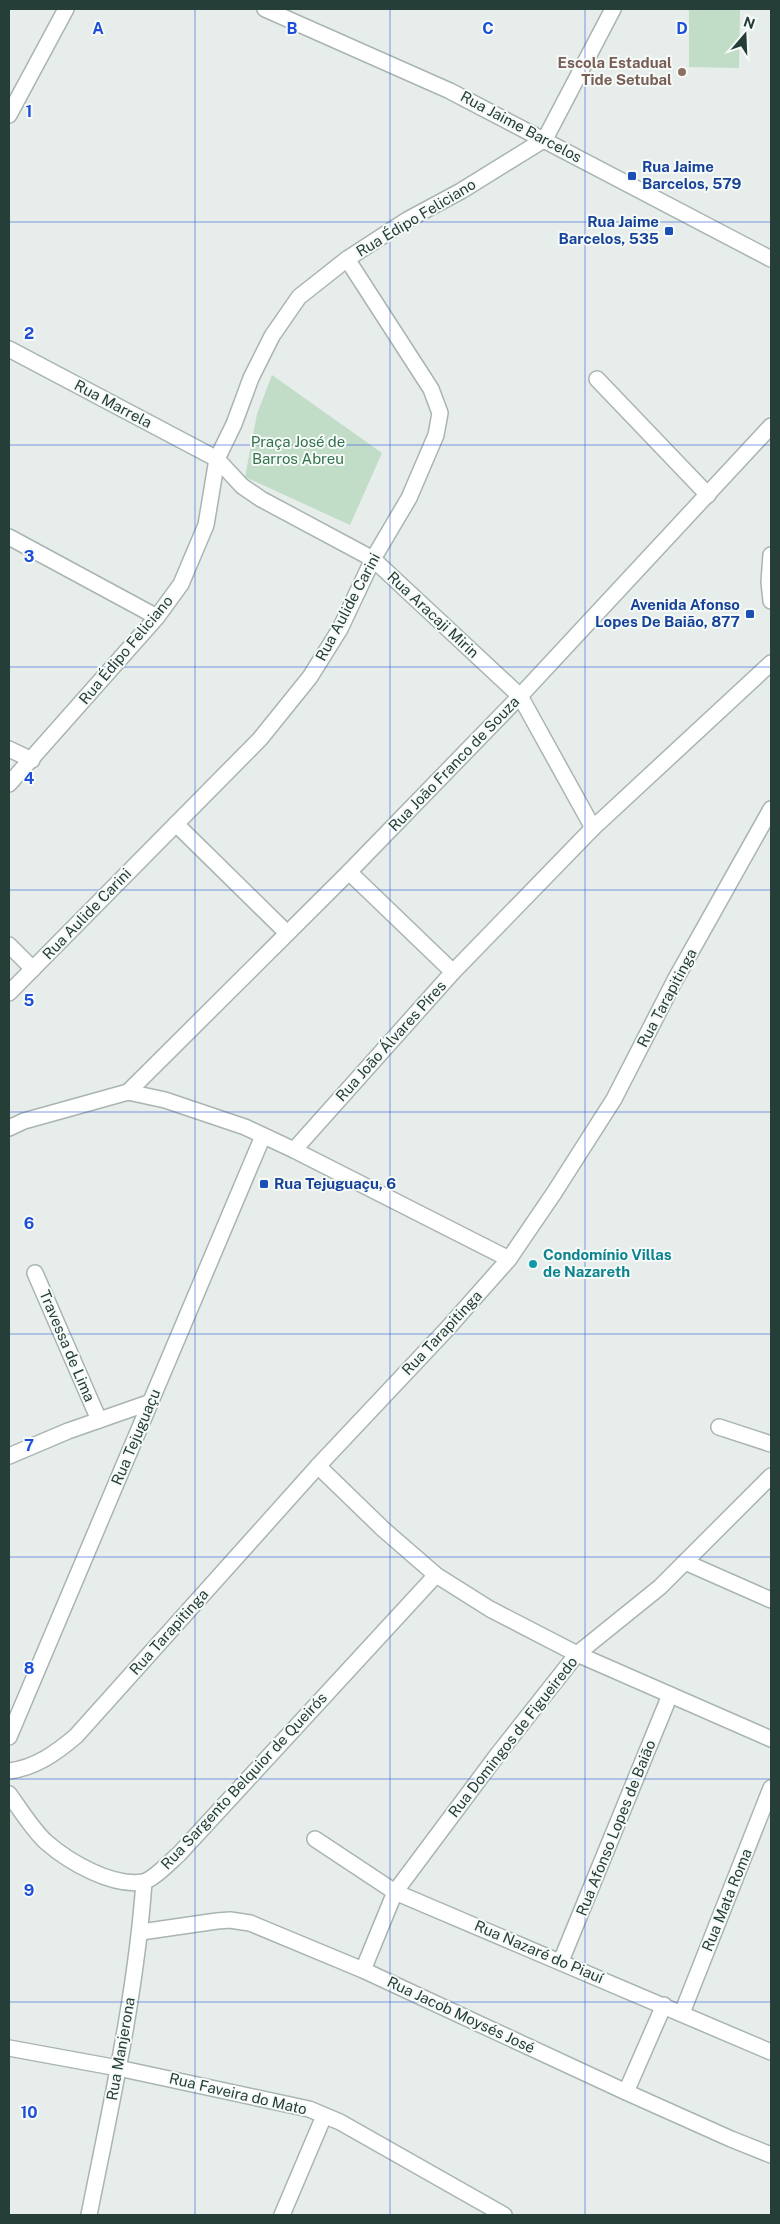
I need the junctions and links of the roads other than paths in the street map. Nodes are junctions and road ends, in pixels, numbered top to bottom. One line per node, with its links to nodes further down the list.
1 (66, 9): 4 (street)
2 (265, 9): 5 (street, Rua Jaime Barcelos)
3 (613, 9): 5 (street)
4 (9, 116)
5 (545, 139): 6 (street, Rua Jaime Barcelos); 7 (street, Rua Édipo Feliciano)
6 (771, 258)
7 (347, 259): 11 (street, Rua Édipo Feliciano); 15 (street, Rua Aulide Carini)
8 (9, 349): 11 (street, Rua Marrela)
9 (597, 379): 12 (street)
10 (770, 429): 12 (street, Rua João Franco de Souza)
11 (217, 459): 15 (street, Rua Aracaji Mirin); 17 (street, Rua Édipo Feliciano)
12 (708, 495): 19 (street, Rua João Franco de Souza)
13 (9, 537): 17 (street)
14 (771, 555): 16 (street)
15 (373, 559): 19 (street, Rua Aracaji Mirin); 24 (street, Rua Aulide Carini)
16 (771, 601)
17 (157, 616): 21 (street, Rua Édipo Feliciano)
18 (771, 663): 25 (street)
19 (520, 696): 25 (street, Rua Aracaji Mirin); 26 (street, Rua João Franco de Souza)
20 (9, 748): 21 (street)
21 (32, 760): 22 (street, Rua Édipo Feliciano)
22 (9, 784)
23 (771, 809): 36 (street, Rua Tarapitinga)
24 (176, 824): 27 (street); 29 (street, Rua Aulide Carini)
25 (593, 828): 30 (street)
26 (349, 872): 27 (street, Rua João Franco de Souza); 30 (street, Rua João Álvares Píres)
27 (287, 933): 32 (street, Rua João Franco de Souza)
28 (9, 945): 29 (street)
29 (34, 969): 31 (street, Rua Aulide Carini)
30 (453, 972): 35 (street, Rua João Álvares Píres)
31 (9, 993)
32 (128, 1092): 33 (street); 34 (street)
33 (9, 1128)
34 (263, 1136): 35 (street); 38 (street, Rua Tejuguaçu)
35 (294, 1150): 36 (street)
36 (509, 1259): 43 (street, Rua Tarapitinga)
37 (35, 1273): 39 (street, Travessa de Lima)
38 (151, 1402): 39 (street); 50 (street, Rua Tejuguaçu)
39 (99, 1420): 42 (street)
40 (719, 1427): 41 (street)
41 (771, 1444)
42 (9, 1456)
43 (318, 1466): 46 (street); 52 (street, Rua Tarapitinga)
44 (771, 1476): 45 (street, Rua Domingos de Figueiredo)
45 (685, 1562): 47 (street); 48 (street, Rua Domingos de Figueiredo)
46 (436, 1575): 48 (street); 56 (street, Rua Sargento Belquior de Queirós)
47 (771, 1600)
48 (577, 1654): 49 (street); 57 (street, Rua Domingos de Figueiredo)
49 (670, 1696): 51 (street); 59 (street, Rua Afonso Lopes de Baião)
50 (9, 1737)
51 (771, 1740)
52 (9, 1771)
53 (771, 1788): 62 (street, Rua Mata Roma)
54 (9, 1794): 56 (street)
55 (315, 1839): 57 (street, Rua Nazaré do Piauí)
56 (144, 1882): 58 (street, Rua Manjerona)
57 (395, 1892): 59 (street, Rua Nazaré do Piauí); 60 (street, Rua Domingos de Figueiredo)
58 (140, 1932): 60 (street, Rua Jacob Moysés José); 65 (street, Rua Manjerona)
59 (561, 1961): 61 (street, Rua Nazaré do Piauí)
60 (363, 1970): 66 (street, Rua Jacob Moysés José)
61 (664, 2005): 62 (street, Rua Nazaré do Piauí); 66 (street)
62 (682, 2013): 64 (street, Rua Nazaré do Piauí)
63 (9, 2048): 65 (street, Rua Faveira do Mato)
64 (771, 2052)
65 (118, 2068): 67 (street, Rua Faveira do Mato); 69 (street, Rua Manjerona)
66 (626, 2092): 68 (street, Rua Jacob Moysés José)
67 (324, 2116): 70 (street); 71 (street, Rua Faveira do Mato)
68 (771, 2155)
69 (89, 2215)
70 (282, 2215)
71 (504, 2215)

